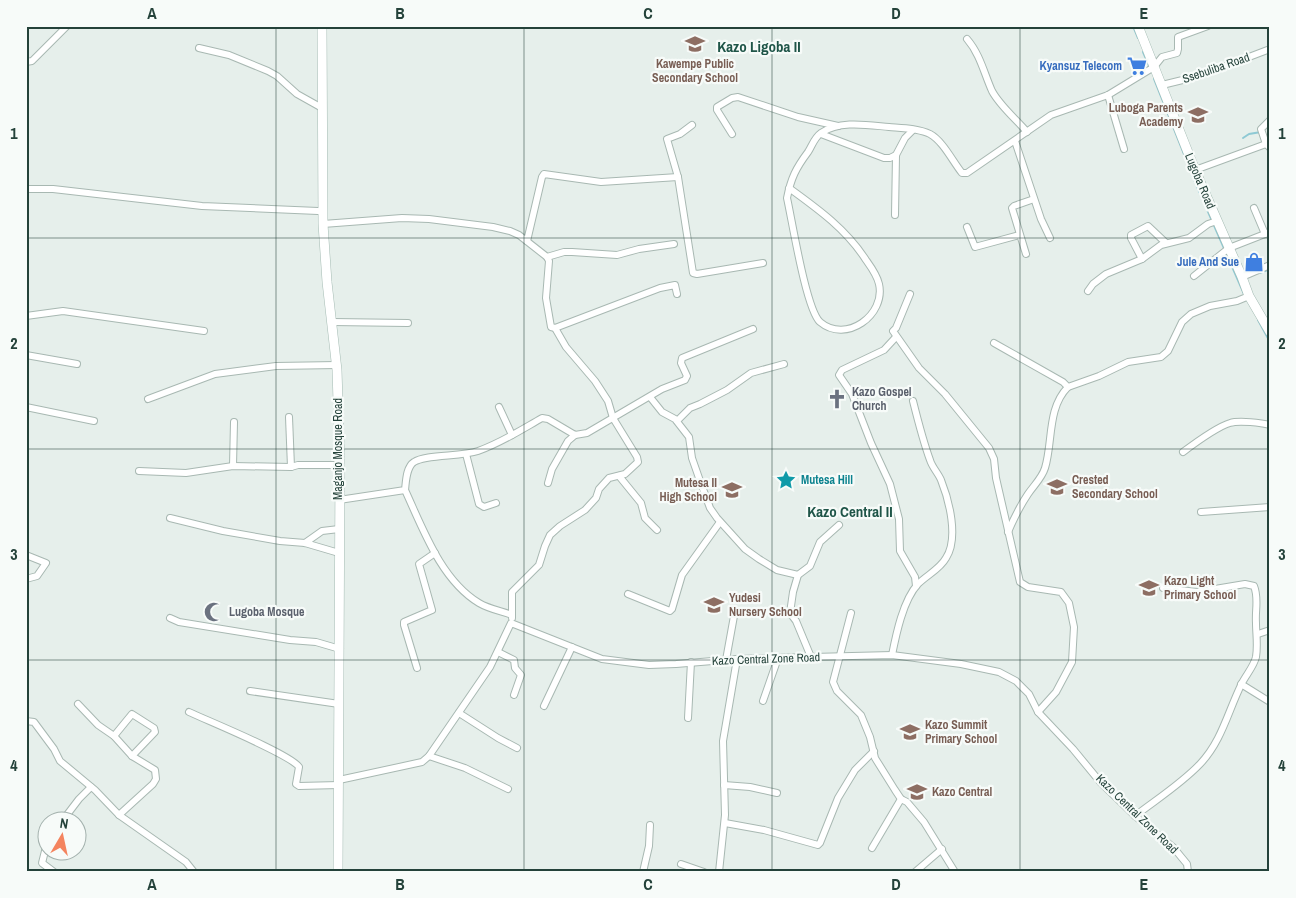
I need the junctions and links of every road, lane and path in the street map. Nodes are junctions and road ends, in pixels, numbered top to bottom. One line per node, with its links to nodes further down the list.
1 (68, 26): 8 (street)
2 (322, 26): 12 (street, Maganjo Mosque Road)
3 (1138, 26): 9 (street, Lugoba Road)
4 (1208, 26): 9 (street)
5 (966, 39): 17 (street)
6 (199, 48): 12 (street)
7 (1270, 49): 10 (street, Ssebuliba Road)
8 (26, 62)
9 (1154, 67): 10 (street, Lugoba Road); 11 (street)
10 (1162, 85): 24 (street, Lugoba Road)
11 (1108, 95): 17 (street); 22 (street)
12 (322, 108): 33 (street, Maganjo Mosque Road)
13 (1270, 120): 21 (street)
14 (692, 125): 25 (street)
15 (838, 126): 16 (street); 18 (street); 19 (street)
16 (913, 130): 20 (street); 23 (street)
17 (1027, 132): 20 (street)
18 (732, 134)
19 (821, 134): 23 (street); 26 (street)
20 (1015, 141): 28 (street)
21 (1268, 146): 24 (street)
22 (1124, 150)
23 (896, 155): 31 (street)
24 (1195, 170): 32 (street, Lugoba Road)
25 (678, 177): 38 (street); 45 (street)
26 (789, 188): 26 (street)
27 (26, 189): 30 (street)
28 (1034, 199): 36 (street); 37 (street)
29 (1254, 208): 35 (street)
30 (318, 211)
31 (895, 215)
32 (1217, 221): 39 (street); 41 (street, Lugoba Road)
33 (323, 224): 38 (street); 54 (street, Maganjo Mosque Road)
34 (967, 226): 36 (street)
35 (1268, 233): 41 (street)
36 (1019, 235): 42 (street)
37 (1050, 238)
38 (527, 241): 43 (street)
39 (1166, 243): 44 (street); 44 (street)
40 (674, 244): 43 (street)
41 (1229, 248): 47 (street); 48 (street, Lugoba Road)
42 (1026, 254)
43 (547, 257): 56 (street)
44 (1142, 259): 49 (street)
45 (762, 264)
46 (1270, 265): 48 (street)
47 (1194, 276)
48 (1242, 277): 52 (street, Lugoba Road)
49 (1088, 291)
50 (678, 294): 56 (street)
51 (910, 294): 60 (street)
52 (1249, 296): 59 (street, Lugoba Road); 66 (street)
53 (26, 316): 58 (street)
54 (332, 322): 55 (street); 65 (street, Maganjo Mosque Road)
55 (408, 324)
56 (555, 328): 73 (street)
57 (754, 329): 67 (street)
58 (204, 331)
59 (1270, 332)
60 (896, 337): 98 (street); 105 (street)
61 (994, 343): 66 (street)
62 (26, 355): 63 (street)
63 (77, 364)
64 (784, 364): 75 (street)
65 (337, 365): 68 (street); 83 (street, Maganjo Mosque Road)
66 (1068, 387): 98 (street)
67 (650, 397): 73 (street); 75 (street)
68 (148, 399)
69 (913, 401): 105 (street)
70 (499, 407): 78 (street)
71 (26, 408): 74 (street)
72 (289, 417): 84 (street)
73 (613, 418): 79 (street); 86 (street)
74 (94, 421)
75 (677, 421): 94 (street)
76 (234, 422): 82 (street)
77 (1270, 426): 80 (street)
78 (512, 435): 79 (street); 81 (street)
79 (575, 435): 87 (street)
80 (1183, 452)
81 (466, 454): 88 (street); 90 (street)
82 (234, 466): 84 (street); 85 (street)
83 (340, 466): 84 (street); 89 (street, Maganjo Mosque Road)
84 (291, 467)
85 (140, 471)
86 (619, 476): 97 (street); 109 (street)
87 (548, 483)
88 (404, 490): 89 (street); 101 (street)
89 (339, 500): 96 (street, Maganjo Mosque Road)
90 (496, 503)
91 (1270, 507): 92 (street)
92 (1201, 512)
93 (170, 518): 99 (street)
94 (720, 522): 103 (street); 107 (street)
95 (839, 525): 103 (street)
96 (339, 529): 99 (street); 100 (street, Maganjo Mosque Road)
97 (657, 530)
98 (1008, 532): 135 (street)
99 (305, 543): 100 (street)
100 (339, 553): 116 (street, Maganjo Mosque Road)
101 (434, 553): 109 (street); 125 (street)
102 (26, 555): 104 (street)
103 (798, 575): 119 (street)
104 (26, 579)
105 (916, 586): 118 (street)
106 (1163, 588): 114 (street)
107 (628, 594)
108 (851, 613): 121 (street)
109 (512, 615): 112 (street)
110 (734, 616): 123 (street)
111 (170, 618): 116 (street)
112 (512, 622): 115 (street, Kazo Central Zone Road); 117 (street)
113 (1270, 630): 114 (street)
114 (1258, 634): 126 (street)
115 (572, 647): 124 (street, Kazo Central Zone Road); 133 (street)
116 (340, 649): 132 (street, Maganjo Mosque Road)
117 (498, 652): 128 (street); 136 (street)
118 (892, 655): 121 (street, Kazo Central Zone Road); 135 (street, Kazo Central Zone Road)
119 (811, 657): 120 (street, Kazo Central Zone Road); 121 (street, Kazo Central Zone Road)
120 (778, 658): 122 (street, Kazo Central Zone Road); 129 (street)
121 (840, 658): 141 (street)
122 (737, 659): 123 (street, Kazo Central Zone Road); 145 (street)
123 (726, 660): 124 (street, Kazo Central Zone Road)
124 (691, 662): 137 (street)
125 (417, 668)
126 (1241, 684): 130 (street); 152 (street)
127 (250, 692): 132 (street)
128 (514, 695)
129 (763, 701)
130 (1270, 702)
131 (78, 704): 139 (street)
132 (339, 704): 144 (street, Maganjo Mosque Road)
133 (544, 706)
134 (189, 712): 144 (street)
135 (1038, 712): 152 (street, Kazo Central Zone Road)
136 (459, 713): 140 (street); 143 (street)
137 (688, 718)
138 (26, 720): 146 (street)
139 (114, 736): 142 (street); 142 (street)
140 (517, 748)
141 (874, 751): 149 (street); 153 (street)
142 (132, 756): 151 (street)
143 (430, 756): 144 (street); 147 (street)
144 (339, 782): 161 (street, Maganjo Mosque Road)
145 (724, 785): 148 (street); 153 (street)
146 (91, 787): 150 (street); 151 (street)
147 (508, 789)
148 (777, 793)
149 (901, 799): 155 (street); 156 (street)
150 (71, 810)
151 (119, 815): 160 (street)
152 (1135, 816): 167 (street, Kazo Central Zone Road)
153 (725, 823): 164 (street)
154 (650, 824): 162 (street)
155 (872, 848)
156 (942, 849): 165 (street); 166 (street)
157 (43, 860): 159 (street)
158 (680, 864): 163 (street)
159 (54, 872)
160 (194, 872)
161 (338, 872)
162 (643, 872)
163 (704, 872)
164 (720, 872)
165 (915, 872)
166 (956, 872)
167 (1188, 872)

